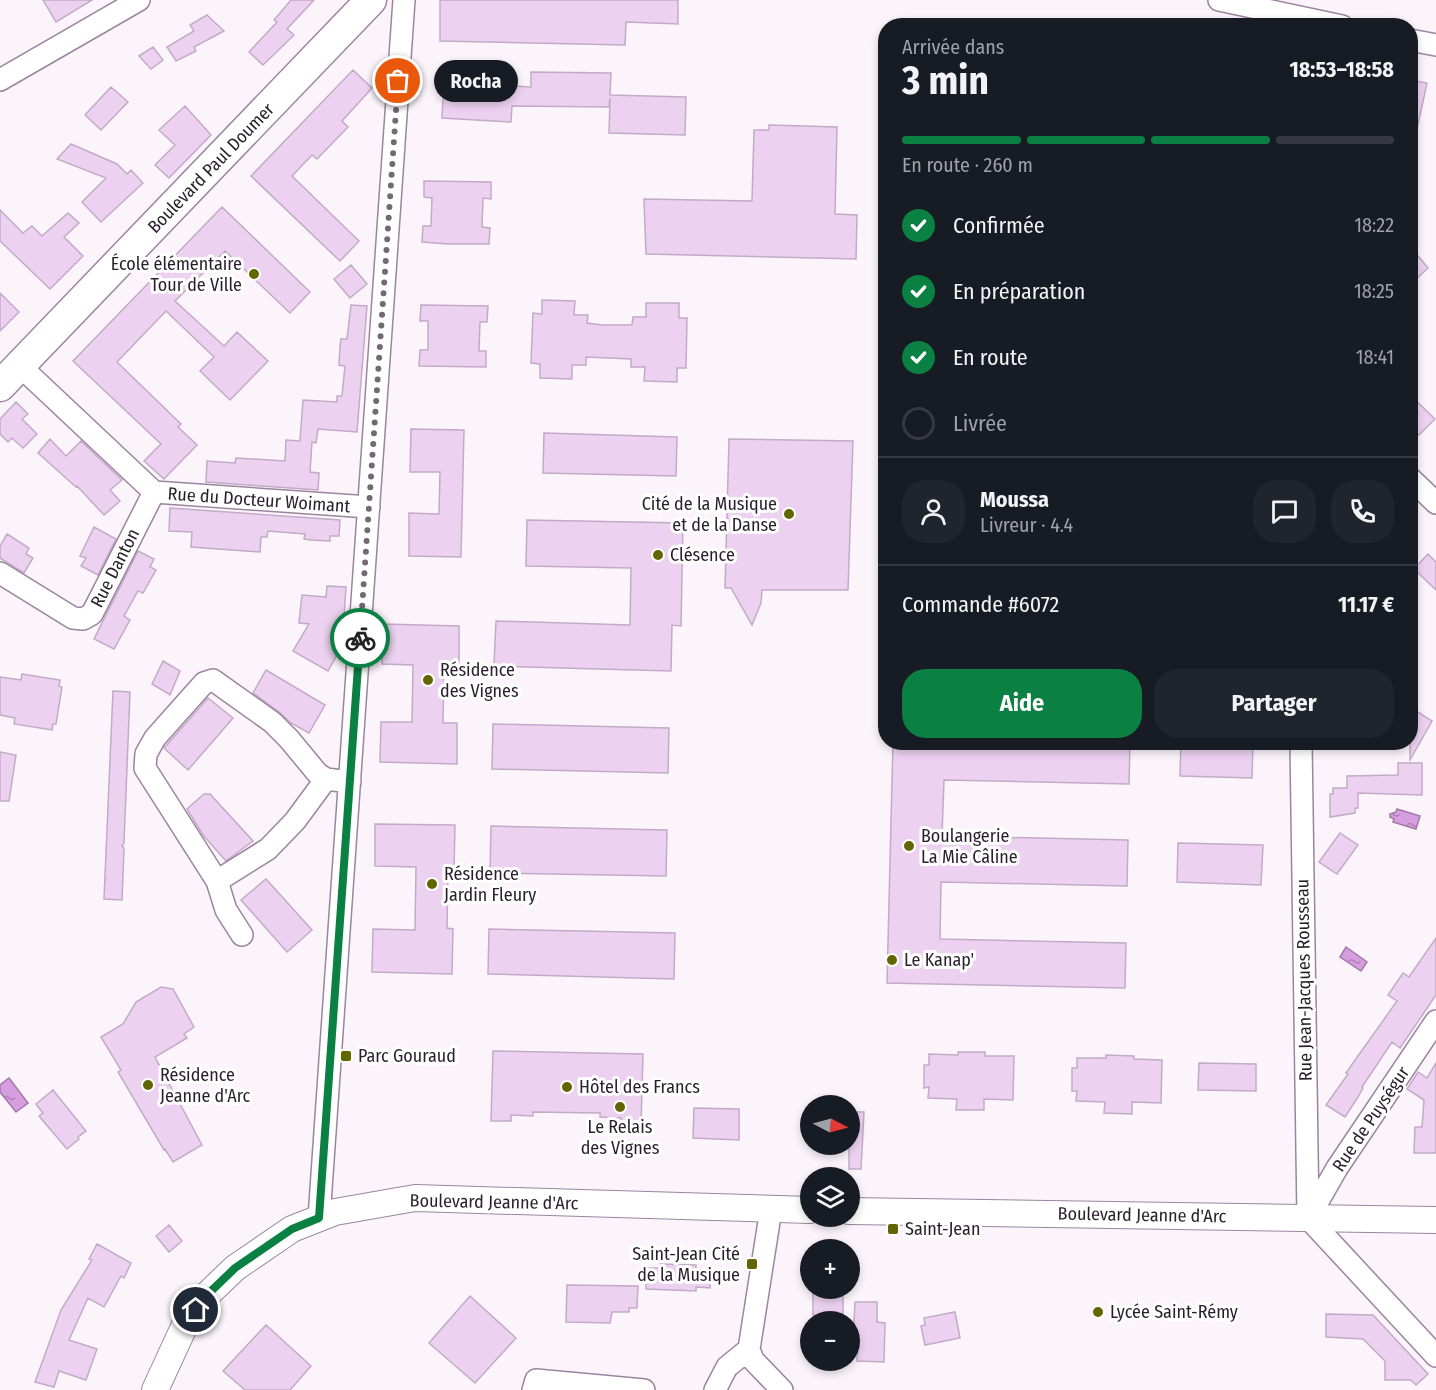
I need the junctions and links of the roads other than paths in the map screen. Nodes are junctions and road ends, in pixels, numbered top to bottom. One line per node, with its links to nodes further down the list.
1 (139, 0): 9 (street)
2 (371, 0): 10 (main road, Boulevard Paul Doumer)
3 (404, 0): 14 (street)
4 (1219, 0): 5 (street)
5 (1293, 14): 6 (street)
6 (1309, 18)
7 (1418, 42): 8 (street)
8 (1436, 45)
9 (0, 80)
10 (10, 376): 12 (street, Rue du Docteur Woimant)
11 (1418, 486): 13 (street)
12 (154, 492): 14 (street, Rue du Docteur Woimant); 15 (street, Rue Danton)
13 (1436, 503)
14 (369, 507): 18 (street)
15 (0, 573)
16 (1301, 750): 22 (street, Rue Jean-Jacques Rousseau)
17 (326, 779): 18 (street); 19 (street); 19 (street)
18 (350, 782): 27 (street)
19 (217, 881): 20 (street)
20 (242, 935)
21 (1436, 1021): 23 (street, Rue de Puységur)
22 (1307, 1162): 23 (street); 28 (street, Rue Jean-Jacques Rousseau)
23 (1337, 1168): 28 (street, Rue de Puységur)
24 (771, 1209): 25 (street, Boulevard Jeanne d'Arc); 27 (street, Boulevard Jeanne d'Arc); 30 (street)
25 (800, 1210)
26 (860, 1210): 28 (street, Boulevard Jeanne d'Arc)
27 (319, 1218): 32 (street, Boulevard Jeanne d'Arc)
28 (1308, 1218): 29 (street, Boulevard Jeanne d'Arc); 31 (street)
29 (1436, 1220)
30 (749, 1349): 35 (street); 36 (street)
31 (1436, 1356)
32 (155, 1390)
33 (533, 1390): 34 (street)
34 (644, 1390)
35 (715, 1390)
36 (782, 1390)

